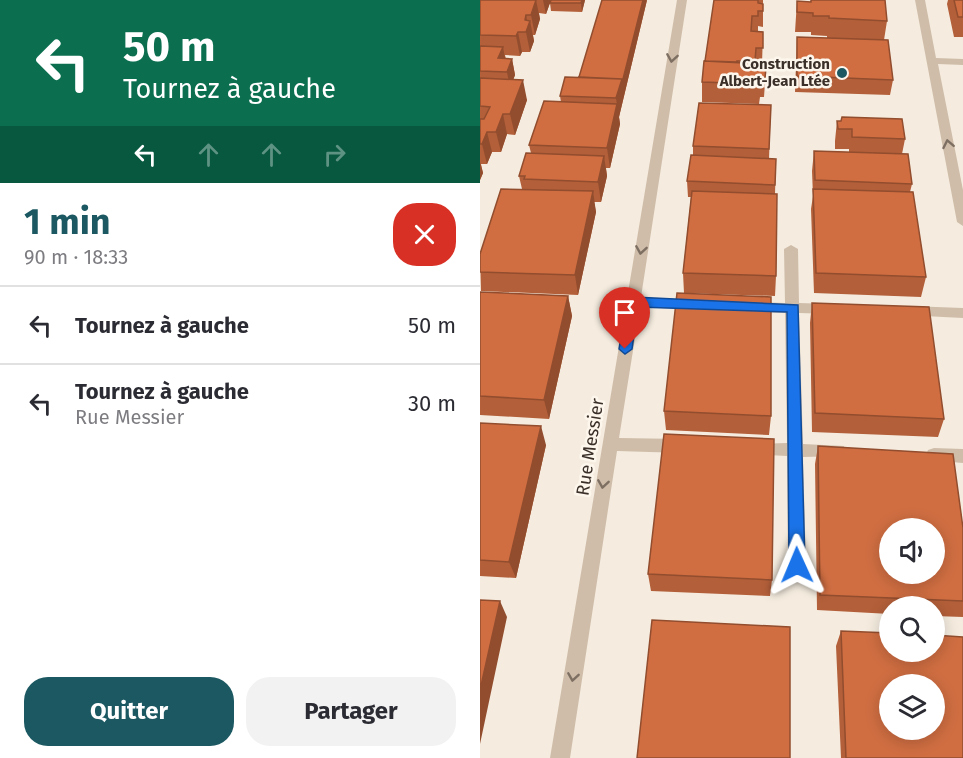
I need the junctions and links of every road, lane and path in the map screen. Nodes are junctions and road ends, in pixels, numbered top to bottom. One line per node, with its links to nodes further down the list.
1 (682, 0): 7 (street, Rue Messier, one-way to 7)
2 (920, 0): 3 (street)
3 (932, 61): 4 (street); 5 (street, one-way to 3)
4 (963, 62)
5 (963, 222)
6 (791, 249): 10 (street)
7 (633, 302): 8 (street); 14 (street, Rue Messier)
8 (715, 306)
9 (738, 306): 10 (street)
10 (794, 308): 11 (street); 17 (street)
11 (842, 309)
12 (889, 311): 13 (street)
13 (963, 313)
14 (610, 444): 15 (street); 22 (street, Rue Messier, one-way to 22)
15 (701, 447)
16 (736, 448): 17 (street)
17 (795, 450): 18 (street); 21 (street)
18 (855, 452)
19 (915, 454): 20 (street)
20 (963, 456)
21 (797, 565)
22 (560, 758)

